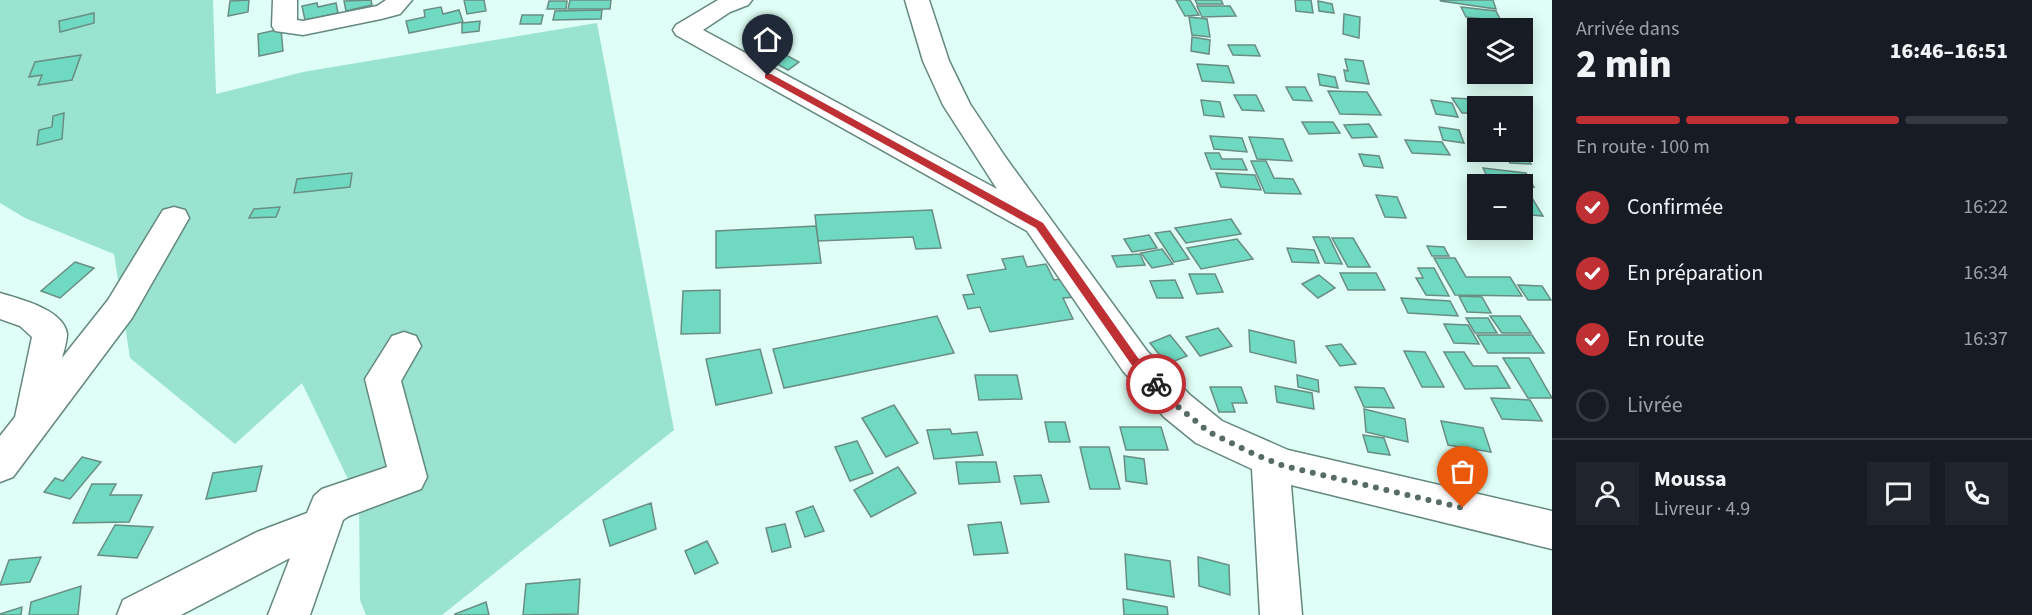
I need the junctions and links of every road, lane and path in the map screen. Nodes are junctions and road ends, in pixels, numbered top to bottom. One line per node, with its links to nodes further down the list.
1 (285, 0): 2 (street)
2 (400, 0)
3 (740, 0): 6 (street)
4 (917, 0): 6 (street)
5 (174, 218): 9 (street)
6 (1040, 225): 10 (street)
7 (0, 306): 9 (street)
8 (404, 346): 12 (street)
9 (32, 423): 11 (street)
10 (1270, 460): 13 (street); 16 (street)
11 (0, 465)
12 (320, 527): 14 (street); 15 (street)
13 (1552, 530)
14 (138, 615)
15 (289, 615)
16 (1281, 615)

